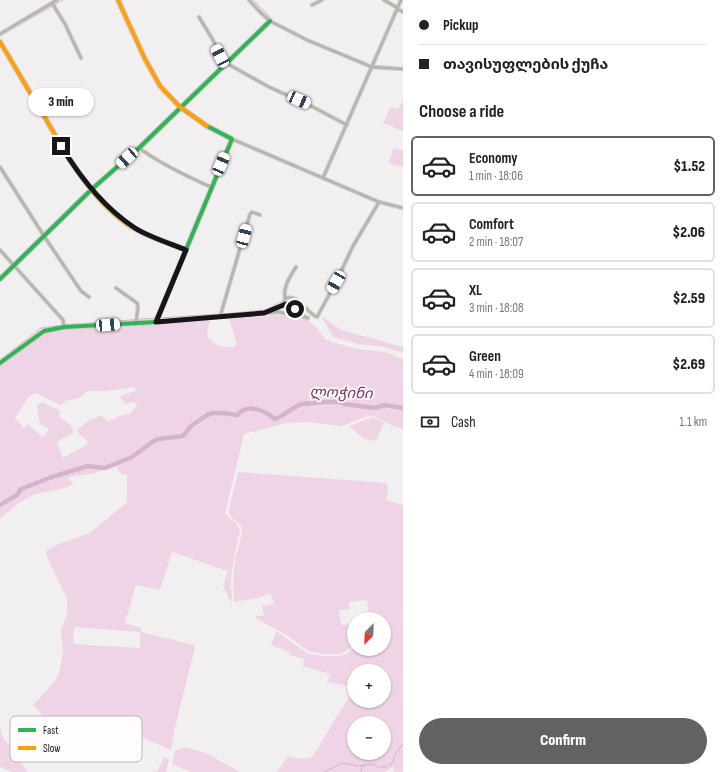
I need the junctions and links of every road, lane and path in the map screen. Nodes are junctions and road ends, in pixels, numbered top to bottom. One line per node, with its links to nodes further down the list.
1 (57, 0): 7 (street)
2 (118, 0): 19 (street)
3 (249, 0): 12 (street)
4 (322, 0): 8 (street)
5 (384, 0): 9 (street)
6 (401, 0): 9 (street)
7 (52, 3): 13 (street); 15 (street)
8 (312, 5)
9 (398, 8): 10 (street); 17 (street)
10 (403, 12)
11 (199, 17): 16 (street)
12 (270, 21): 16 (street); 17 (street)
13 (0, 34)
14 (0, 42): 26 (street)
15 (81, 58)
16 (225, 64): 19 (street); 20 (street)
17 (372, 67): 18 (street); 20 (street)
18 (403, 69)
19 (180, 106): 21 (street); 22 (street)
20 (347, 125): 24 (street)
21 (232, 139): 24 (street); 25 (street)
22 (139, 148): 25 (street); 26 (street)
23 (0, 167): 30 (street)
24 (324, 178): 27 (street)
25 (211, 187): 32 (street)
26 (92, 189): 30 (street); 32 (street)
27 (379, 202): 28 (street); 38 (street)
28 (403, 208)
29 (260, 215): 41 (street)
30 (44, 236): 33 (street); 37 (street)
31 (0, 250): 33 (street)
32 (186, 250): 42 (street)
33 (14, 265): 35 (street); 44 (street)
34 (296, 266): 38 (street)
35 (0, 279)
36 (116, 288): 43 (street)
37 (89, 297)
38 (285, 298): 39 (street)
39 (283, 305): 40 (street); 40 (street)
40 (264, 313): 41 (street)
41 (220, 317): 42 (street)
42 (156, 322): 43 (street)
43 (136, 323): 44 (street)
44 (64, 327): 45 (street)
45 (0, 363)

